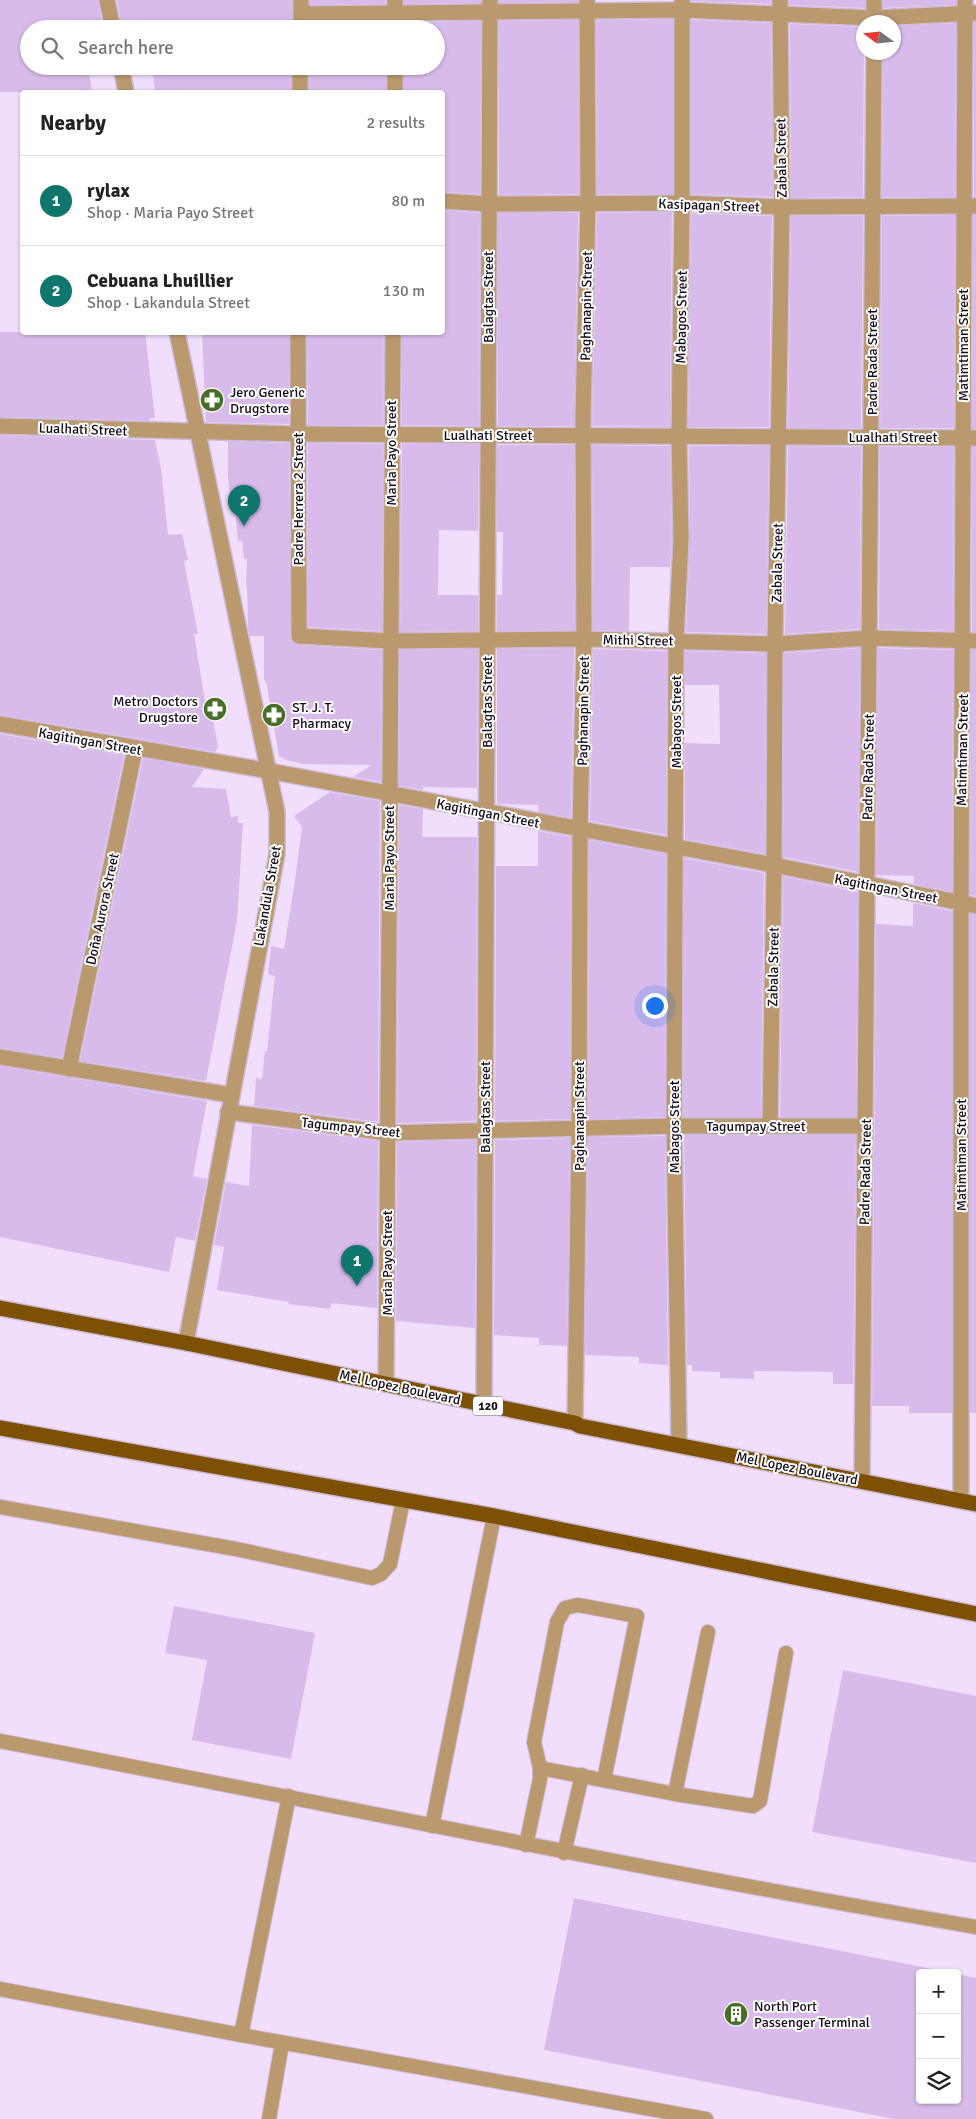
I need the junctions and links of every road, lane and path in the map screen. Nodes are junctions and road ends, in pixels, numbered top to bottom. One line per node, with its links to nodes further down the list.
1 (107, 0): 13 (street)
2 (874, 0): 10 (street)
3 (587, 5): 4 (street); 6 (street); 23 (street, Paghanapin Street)
4 (682, 5): 7 (street); 24 (street, Mabagos Street)
5 (395, 6): 6 (street); 9 (street); 14 (street)
6 (490, 6): 25 (street, Balagtas Street)
7 (779, 7): 12 (street); 28 (street, Zabala Street)
8 (969, 9): 11 (street); 27 (street, Matimtiman Street)
9 (301, 14)
10 (874, 15)
11 (901, 17)
12 (856, 18)
13 (111, 20)
14 (394, 20)
15 (874, 60): 26 (street, Padre Rada Street)
16 (123, 75): 19 (street)
17 (300, 75): 20 (street)
18 (394, 75): 21 (street)
19 (126, 90)
20 (300, 90)
21 (394, 90)
22 (445, 201): 25 (street, Kasipagan Street)
23 (588, 202): 24 (street, Kasipagan Street); 25 (street, Kasipagan Street); 37 (street, Paghanapin Street)
24 (682, 203): 28 (street, Kasipagan Street); 38 (street, Mabagos Street)
25 (489, 204): 36 (street, Balagtas Street)
26 (873, 206): 27 (street, Kasipagan Street); 28 (street, Kasipagan Street); 40 (street, Padre Rada Street)
27 (969, 206): 41 (street, Matimtiman Street)
28 (782, 207): 39 (street, Zabala Street)
29 (178, 335): 33 (street, Lakandula Street)
30 (298, 335): 34 (street, Padre Herrera 2 Street)
31 (393, 335): 35 (street, Maria Payo Street)
32 (0, 426): 33 (street, Lualhati Street)
33 (199, 433): 34 (street, Lualhati Street); 52 (street, Lakandula Street)
34 (298, 434): 35 (street, Lualhati Street); 42 (street, Padre Herrera 2 Street)
35 (392, 434): 36 (street, Lualhati Street); 45 (street, Maria Payo Street)
36 (488, 435): 37 (street, Lualhati Street); 48 (street, Balagtas Street)
37 (584, 435): 38 (street, Lualhati Street); 44 (street, Paghanapin Street)
38 (679, 436): 39 (street, Lualhati Street); 46 (street, Mabagos Street)
39 (779, 436): 40 (street, Lualhati Street); 49 (street, Zabala Street)
40 (872, 437): 41 (street, Lualhati Street); 43 (street, Padre Rada Street)
41 (970, 437): 47 (street, Matimtiman Street)
42 (299, 636): 45 (street, Mithi Street)
43 (870, 638): 47 (street, Mithi Street); 49 (street, Mithi Street); 58 (street, Padre Rada Street)
44 (584, 639): 46 (street, Mithi Street); 48 (street, Mithi Street); 55 (street, Paghanapin Street)
45 (390, 641): 48 (street, Mithi Street); 53 (street, Maria Payo Street)
46 (676, 641): 49 (street, Mithi Street); 56 (street, Mabagos Street)
47 (970, 641): 59 (street, Matimtiman Street)
48 (488, 642): 54 (street, Balagtas Street)
49 (775, 644): 57 (street, Zabala Street)
50 (0, 724): 51 (street, Kagitingan Street)
51 (135, 749): 52 (street, Kagitingan Street); 62 (street, Doña Aurora Street)
52 (269, 771): 53 (street, Kagitingan Street); 63 (street, Lakandula Street)
53 (389, 795): 54 (street, Kagitingan Street); 70 (street, Maria Payo Street)
54 (486, 812): 55 (street, Kagitingan Street); 69 (street, Balagtas Street)
55 (580, 830): 56 (street, Kagitingan Street); 68 (street, Paghanapin Street)
56 (676, 848): 57 (street, Kagitingan Street); 66 (street, Mabagos Street)
57 (774, 865): 58 (street, Kagitingan Street); 65 (street, Zabala Street)
58 (866, 883): 59 (street, Kagitingan Street); 67 (street, Padre Rada Street)
59 (961, 902): 60 (street, Kagitingan Street); 80 (street, Matimtiman Street)
60 (976, 906)
61 (0, 1057): 62 (street)
62 (69, 1068): 63 (street)
63 (231, 1095): 64 (street, Lakandula Street)
64 (228, 1112): 70 (street, Tagumpay Street); 72 (street, Lakandula Street)
65 (770, 1125): 66 (street, Tagumpay Street); 67 (street, Tagumpay Street)
66 (674, 1126): 68 (street, Tagumpay Street); 77 (street, Mabagos Street)
67 (865, 1126): 78 (street, Padre Rada Street)
68 (579, 1129): 69 (street, Tagumpay Street); 75 (street, Paghanapin Street)
69 (485, 1131): 70 (street, Tagumpay Street); 74 (street, Balagtas Street)
70 (388, 1133): 73 (street, Maria Payo Street)
71 (0, 1308): 72 (highway, Mel Lopez Boulevard / 120)
72 (186, 1343): 73 (highway, Mel Lopez Boulevard / 120)
73 (386, 1384): 74 (highway, Mel Lopez Boulevard / 120)
74 (484, 1405): 75 (highway, Mel Lopez Boulevard / 120)
75 (575, 1423): 77 (highway, Mel Lopez Boulevard / 120)
76 (0, 1428): 79 (highway)
77 (678, 1444): 78 (highway, Mel Lopez Boulevard / 120)
78 (862, 1480): 80 (highway, Mel Lopez Boulevard / 120)
79 (403, 1500): 81 (lane); 82 (highway)
80 (969, 1502)
81 (0, 1507)
82 (494, 1516): 83 (highway); 92 (lane)
83 (976, 1614)
84 (708, 1632): 90 (lane)
85 (786, 1653): 90 (lane)
86 (0, 1741): 91 (lane)
87 (540, 1768): 88 (lane); 89 (lane); 93 (lane)
88 (582, 1776): 89 (lane); 94 (lane)
89 (604, 1780): 90 (lane)
90 (675, 1794)
91 (289, 1796): 92 (lane); 97 (lane)
92 (432, 1826): 93 (lane)
93 (526, 1844): 94 (lane)
94 (564, 1852): 95 (lane)
95 (976, 1928)
96 (0, 1989): 97 (lane)
97 (241, 2035): 98 (lane)
98 (282, 2042): 99 (lane); 100 (lane)
99 (269, 2119)
100 (706, 2119)

